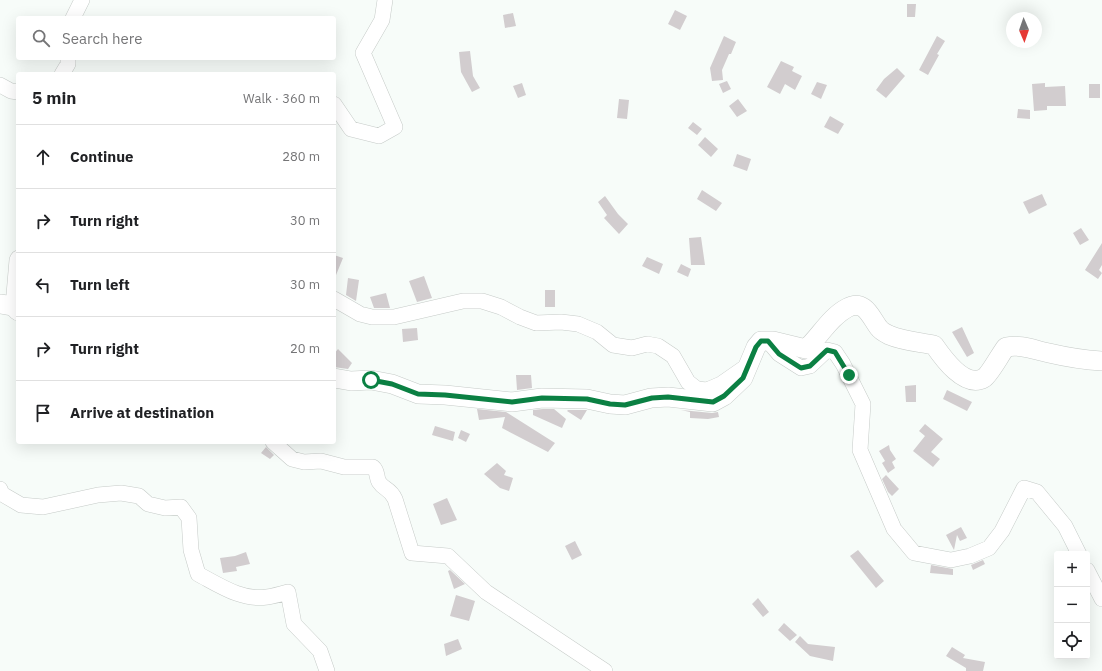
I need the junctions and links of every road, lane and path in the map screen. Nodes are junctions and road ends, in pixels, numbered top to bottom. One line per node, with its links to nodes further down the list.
1 (82, 0): 3 (street)
2 (385, 0): 10 (street)
3 (74, 16)
4 (68, 60): 5 (street)
5 (63, 72)
6 (0, 85): 7 (street)
7 (16, 92)
8 (336, 107): 10 (street)
9 (336, 125): 10 (street)
10 (351, 129)
11 (16, 267): 13 (street)
12 (336, 300): 16 (street)
13 (10, 307)
14 (768, 341): 15 (main road); 16 (main road); 20 (street)
15 (1102, 361)
16 (749, 364): 17 (main road)
17 (336, 378)
18 (276, 444): 24 (street)
19 (0, 489): 23 (street)
20 (1078, 551)
21 (1090, 576): 22 (street)
22 (1102, 599)
23 (327, 671)
24 (605, 671)

